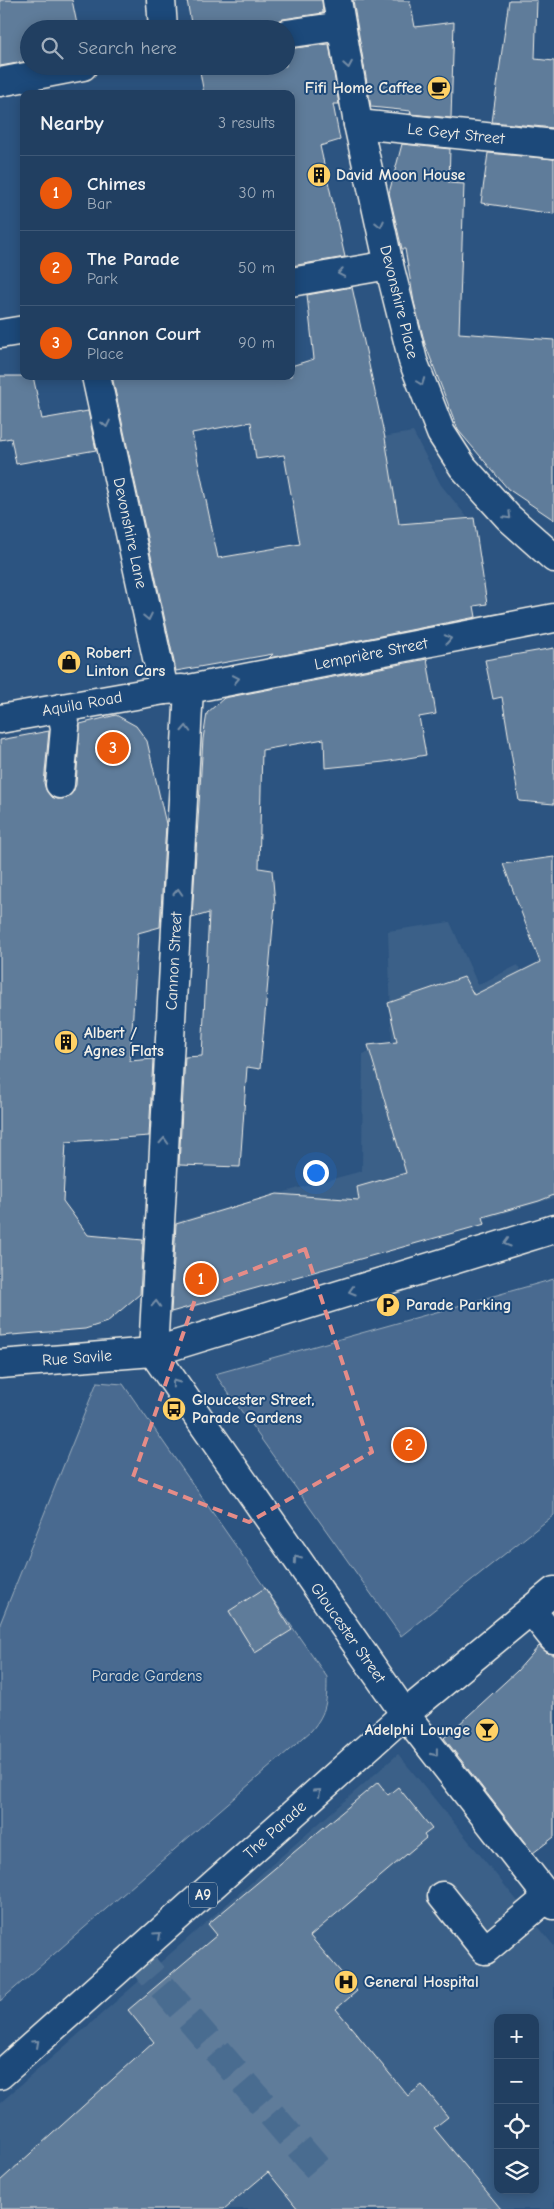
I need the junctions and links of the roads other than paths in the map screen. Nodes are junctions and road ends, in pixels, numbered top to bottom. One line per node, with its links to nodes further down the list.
1 (161, 0): 3 (main road)
2 (337, 0): 4 (main road, Devonshire Place)
3 (162, 20)
4 (341, 26): 5 (main road); 8 (main road, Devonshire Place, one-way to 8)
5 (295, 33)
6 (36, 75): 7 (main road)
7 (0, 82)
8 (358, 124): 9 (main road, Le Geyt Street); 10 (main road, Devonshire Place, one-way to 10)
9 (554, 144)
10 (389, 265): 11 (main road, one-way to 11); 15 (main road, Devonshire Place, one-way to 15)
11 (295, 281)
12 (20, 331): 13 (main road)
13 (0, 334)
14 (97, 380): 17 (main road, Devonshire Lane, one-way to 17)
15 (554, 558)
16 (554, 618): 17 (main road, Lemprière Street, one-way to 16)
17 (176, 689): 18 (main road, Aquila Road); 22 (main road, Cannon Street, one-way to 17)
18 (61, 708): 19 (main road, Aquila Road); 20 (main road)
19 (0, 720)
20 (60, 784)
21 (554, 1229): 22 (main road, one-way to 22)
22 (153, 1352): 23 (main road, Rue Savile); 27 (main road, Gloucester Street, one-way to 22)
23 (0, 1364)
24 (554, 1591): 25 (main road, The Parade)
25 (531, 1610): 26 (main road); 27 (main road, The Parade)
26 (554, 1639)
27 (405, 1714): 29 (main road, Gloucester Street, one-way to 29); 30 (main road, The Parade / A9, one-way to 27)
28 (442, 1896): 29 (main road)
29 (551, 1901)
30 (0, 2075)

